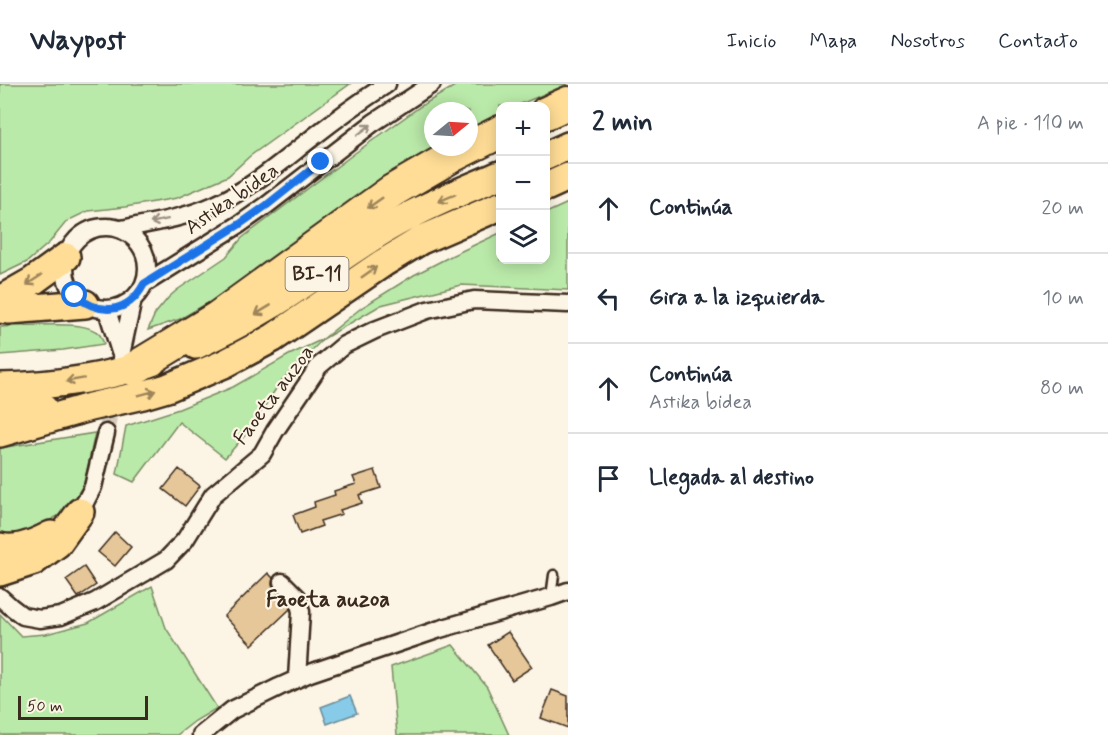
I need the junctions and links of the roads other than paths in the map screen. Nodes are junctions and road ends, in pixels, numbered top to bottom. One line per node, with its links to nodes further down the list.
1 (387, 84): 12 (street, Astika bidea, one-way to 12)
2 (432, 84): 14 (street, Astika bidea, one-way to 2)
3 (568, 103): 4 (highway)
4 (550, 111)
5 (496, 134): 20 (highway, one-way to 20)
6 (568, 146): 7 (main road)
7 (550, 154)
8 (496, 177): 20 (main road, BI-11, one-way to 20)
9 (568, 177): 10 (main road)
10 (550, 185)
11 (496, 208): 22 (main road, BI-11, one-way to 11)
12 (121, 229): 13 (street); 14 (street)
13 (66, 257): 16 (main road, one-way to 16); 18 (street)
14 (144, 284): 15 (street)
15 (133, 299): 18 (street); 18 (street)
16 (0, 300)
17 (568, 304): 32 (street, Faoeta auzoa)
18 (96, 307): 19 (main road)
19 (0, 309)
20 (133, 369): 21 (main road, BI-11, one-way to 21)
21 (0, 387)
22 (90, 406): 23 (main road, BI-11); 24 (main road)
23 (0, 411)
24 (0, 433)
25 (106, 433): 26 (street)
26 (80, 512): 27 (main road); 28 (main road)
27 (0, 547)
28 (0, 572)
29 (554, 575): 33 (lane)
30 (282, 582): 34 (street)
31 (568, 591): 33 (street)
32 (0, 597)
33 (551, 597): 34 (street)
34 (297, 679): 35 (street)
35 (201, 735)

